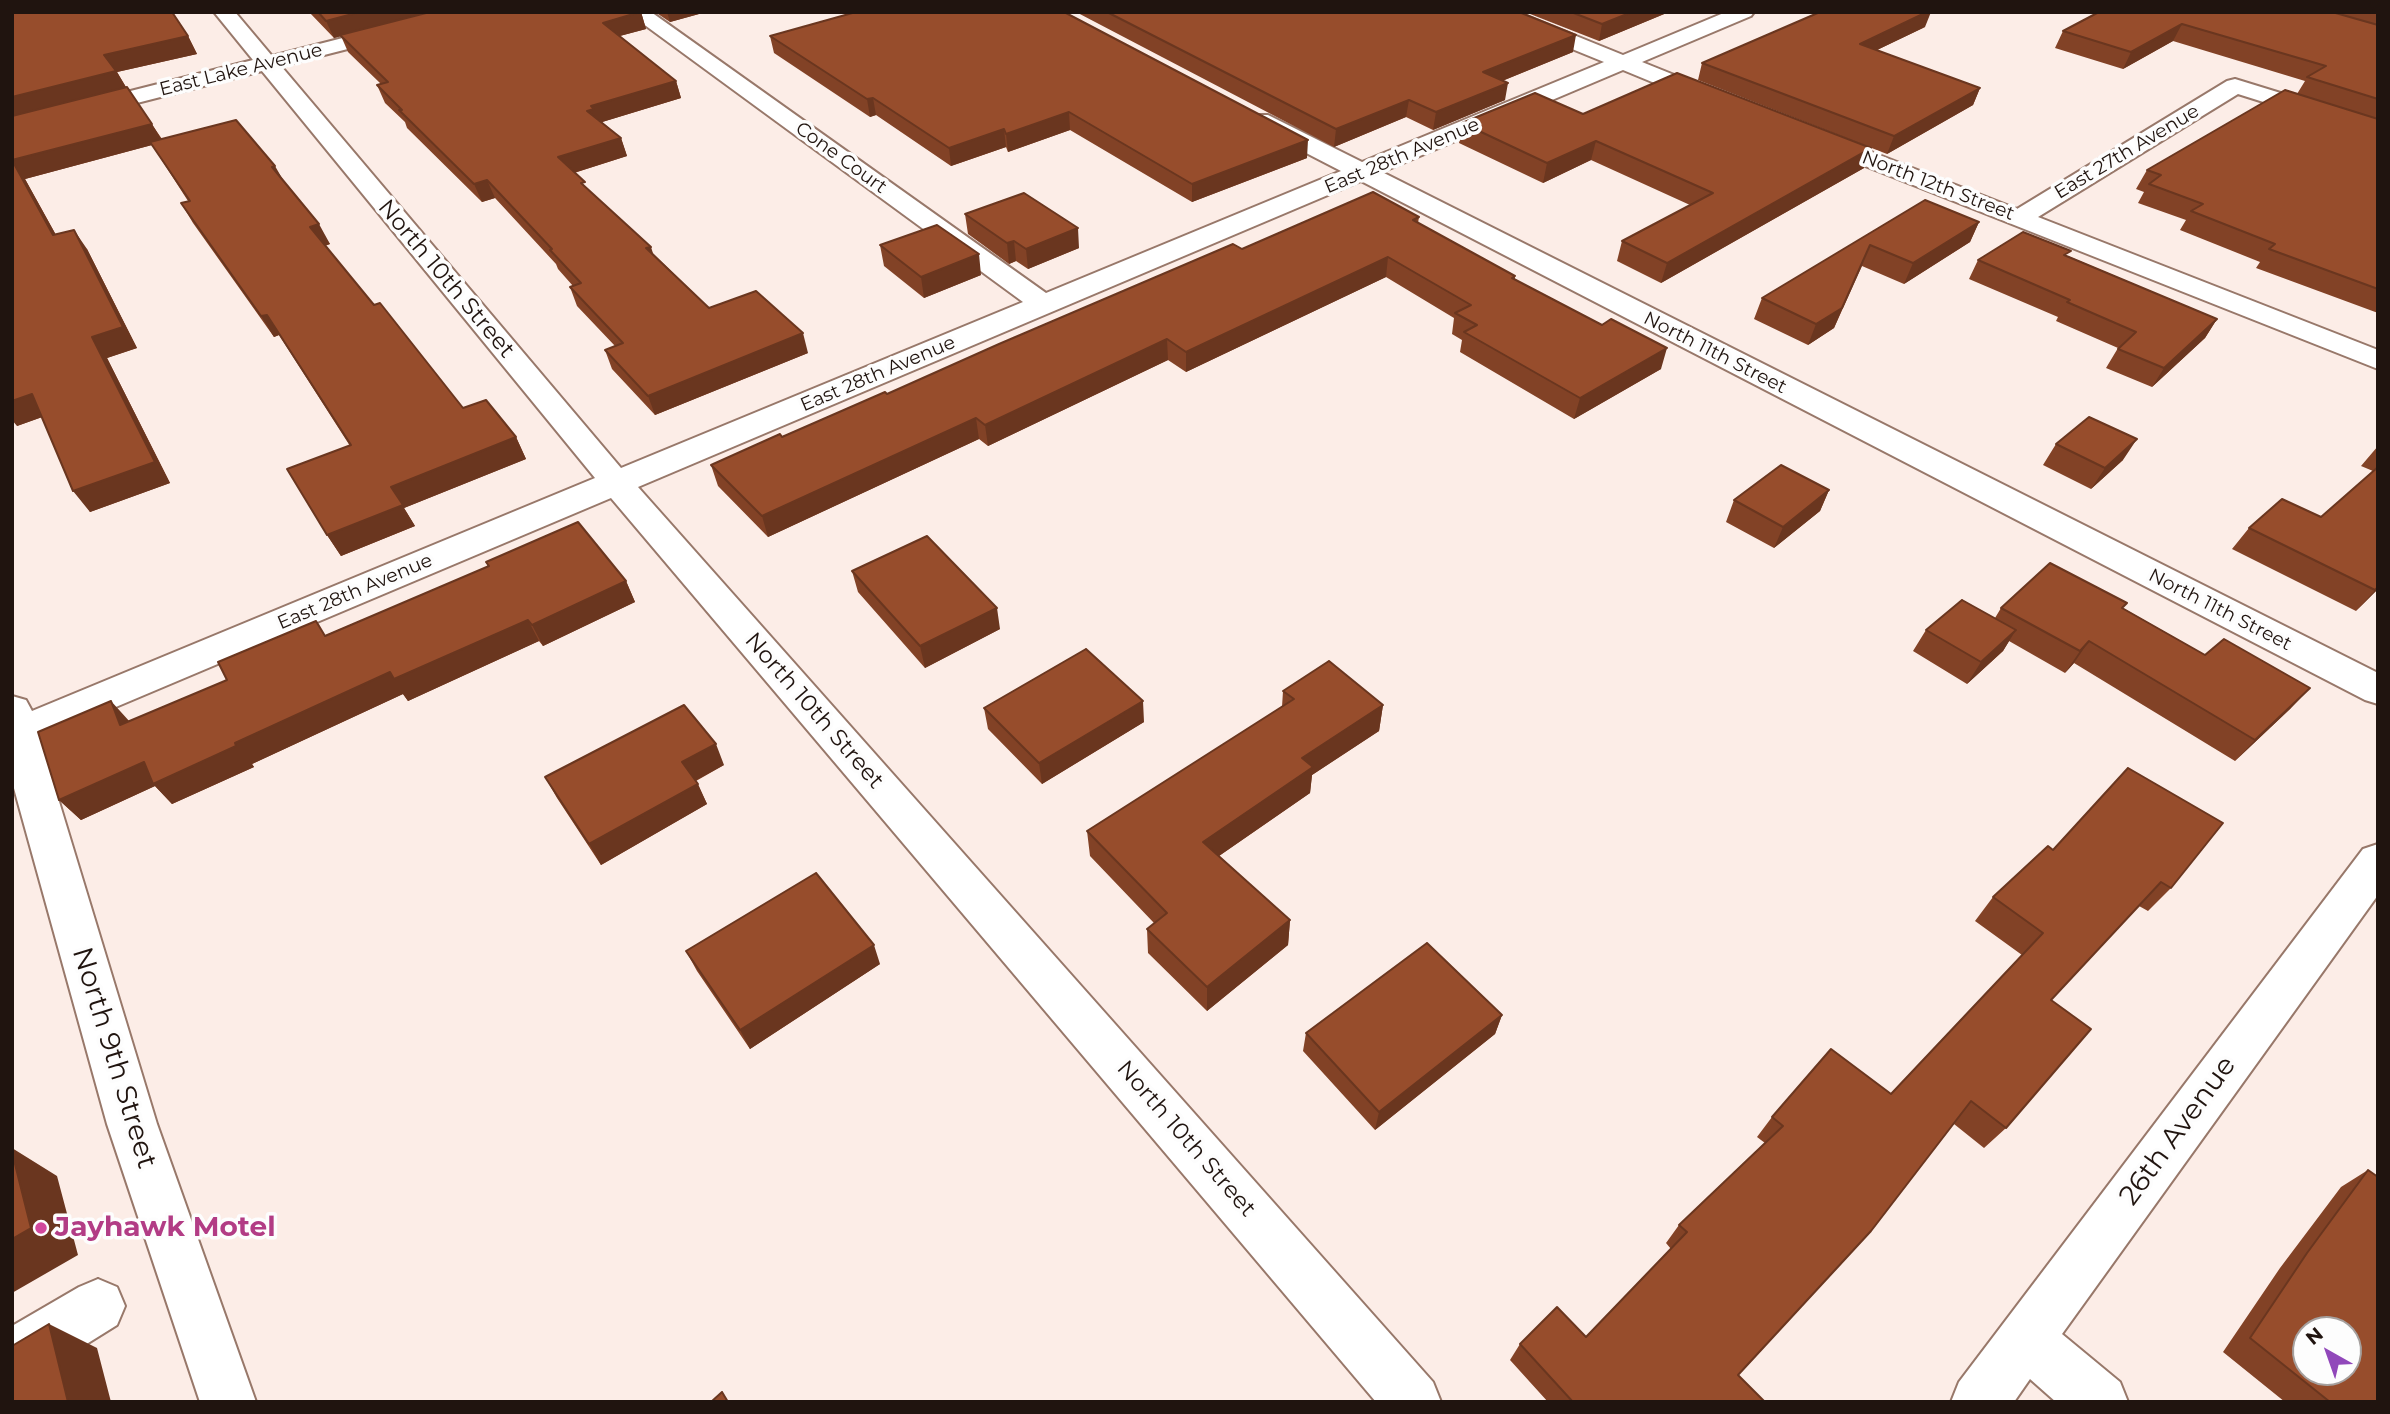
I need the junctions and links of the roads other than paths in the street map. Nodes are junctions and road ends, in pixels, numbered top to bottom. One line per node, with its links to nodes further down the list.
1 (224, 12): 6 (street, North 10th Street)
2 (470, 12): 6 (street, East Lake Avenue)
3 (637, 12): 15 (street, Cone Court)
4 (1498, 12): 7 (street)
5 (1744, 12): 7 (street, East 28th Avenue)
6 (265, 63): 10 (street, East Lake Avenue); 17 (street, North 10th Street)
7 (1623, 63): 8 (street); 13 (street, East 28th Avenue)
8 (1732, 106)
9 (1237, 108): 13 (street, North 11th Street)
10 (12, 128)
11 (1797, 131): 14 (street, North 12th Street)
12 (2378, 131): 14 (street, East 27th Avenue)
13 (1360, 173): 15 (street, East 28th Avenue); 18 (street, North 11th Street)
14 (2019, 218): 16 (street, North 12th Street)
15 (1045, 305): 17 (street, East 28th Avenue)
16 (2378, 360)
17 (616, 483): 19 (street, East 28th Avenue); 25 (street, North 10th Street)
18 (2378, 690)
19 (14, 725): 24 (street, North 9th Street)
20 (2378, 861): 22 (street, 26th Avenue)
21 (98, 1306): 23 (street)
22 (2025, 1339): 26 (street, 26th Avenue); 27 (street)
23 (12, 1358)
24 (228, 1402)
25 (1413, 1402)
26 (1979, 1402)
27 (2100, 1402)

